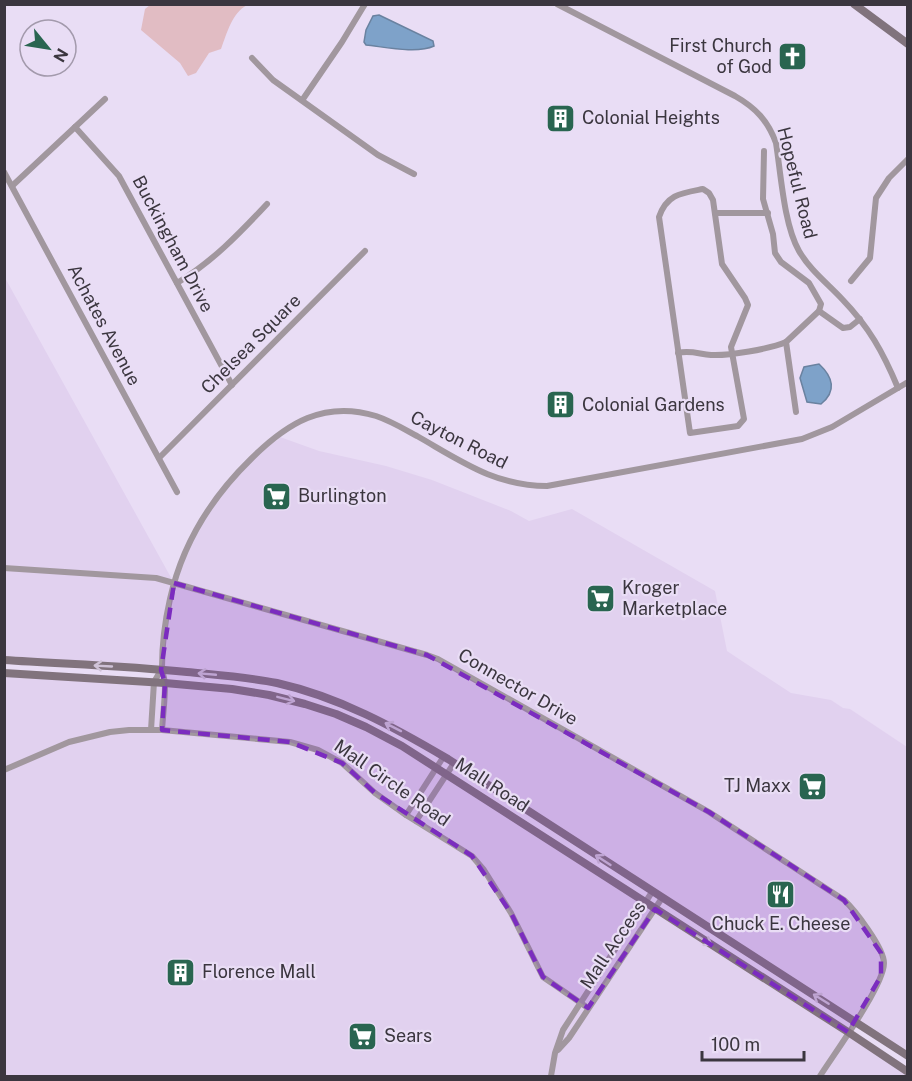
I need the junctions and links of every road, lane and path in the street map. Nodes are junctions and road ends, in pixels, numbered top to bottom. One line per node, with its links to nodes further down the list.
1 (364, 4): 7 (street)
2 (557, 4): 21 (street, Hopeful Road)
3 (854, 4): 4 (main road)
4 (908, 44)
5 (252, 58): 7 (street)
6 (105, 99): 8 (street)
7 (303, 99): 12 (street)
8 (75, 127): 13 (street); 19 (street, Buckingham Drive)
9 (764, 151): 16 (street)
10 (908, 159): 18 (street)
11 (4, 172): 13 (street, Achates Avenue)
12 (414, 174)
13 (12, 186): 29 (street, Achates Avenue)
14 (267, 204): 19 (street)
15 (715, 213): 16 (street); 23 (street); 24 (street)
16 (768, 213): 20 (street)
17 (365, 251): 26 (street, Chelsea Square)
18 (851, 281)
19 (177, 283): 26 (street, Buckingham Drive)
20 (819, 311): 21 (street); 22 (street)
21 (860, 319): 27 (street, Hopeful Road)
22 (786, 342): 24 (street); 28 (street)
23 (678, 353): 24 (street); 24 (street)
24 (732, 353)
25 (908, 382): 27 (street, Cayton Road)
26 (232, 384): 29 (street, Chelsea Square)
27 (898, 388): 32 (street, Cayton Road)
28 (796, 412)
29 (159, 458): 30 (street, Achates Avenue)
30 (177, 492)
31 (4, 568): 32 (street, Connector Drive)
32 (174, 583): 34 (street, Cayton Road); 53 (street, Connector Drive)
33 (4, 660): 34 (main road, Mall Road, one-way to 33)
34 (161, 670): 36 (street); 37 (street); 40 (main road, Mall Road, one-way to 34)
35 (4, 672): 36 (main road, Mall Road)
36 (154, 682): 37 (main road, Mall Road); 38 (street)
37 (165, 682): 39 (street); 42 (main road, Mall Road, one-way to 42)
38 (151, 730): 39 (street, Mall Circle Road); 43 (street, Mall Circle Road)
39 (162, 730): 45 (street, Mall Circle Road)
40 (444, 756): 41 (main road, Mall Road); 42 (street)
41 (454, 763): 44 (street); 47 (main road, Mall Road, one-way to 41)
42 (436, 768): 44 (main road, Mall Road); 45 (street)
43 (4, 770)
44 (446, 775): 46 (street); 49 (main road, Mall Road)
45 (406, 815): 46 (street, Mall Circle Road)
46 (416, 821): 51 (street, Mall Circle Road)
47 (652, 892): 48 (main road, Mall Road); 49 (street, Mall Access)
48 (662, 898): 50 (street, Mall Access); 53 (main road, Mall Road, one-way to 48)
49 (645, 903): 50 (main road, Mall Road); 51 (street, Mall Access)
50 (655, 909): 52 (street, Mall Access); 54 (main road, Mall Road, one-way to 54)
51 (580, 1003): 52 (street, Mall Circle Road); 55 (street)
52 (588, 1008): 55 (street)
53 (855, 1021): 54 (street); 56 (main road, Mall Road)
54 (848, 1032): 57 (main road, Mall Road); 59 (street)
55 (555, 1053): 58 (street)
56 (908, 1056)
57 (908, 1072)
58 (552, 1077)
59 (820, 1077)

